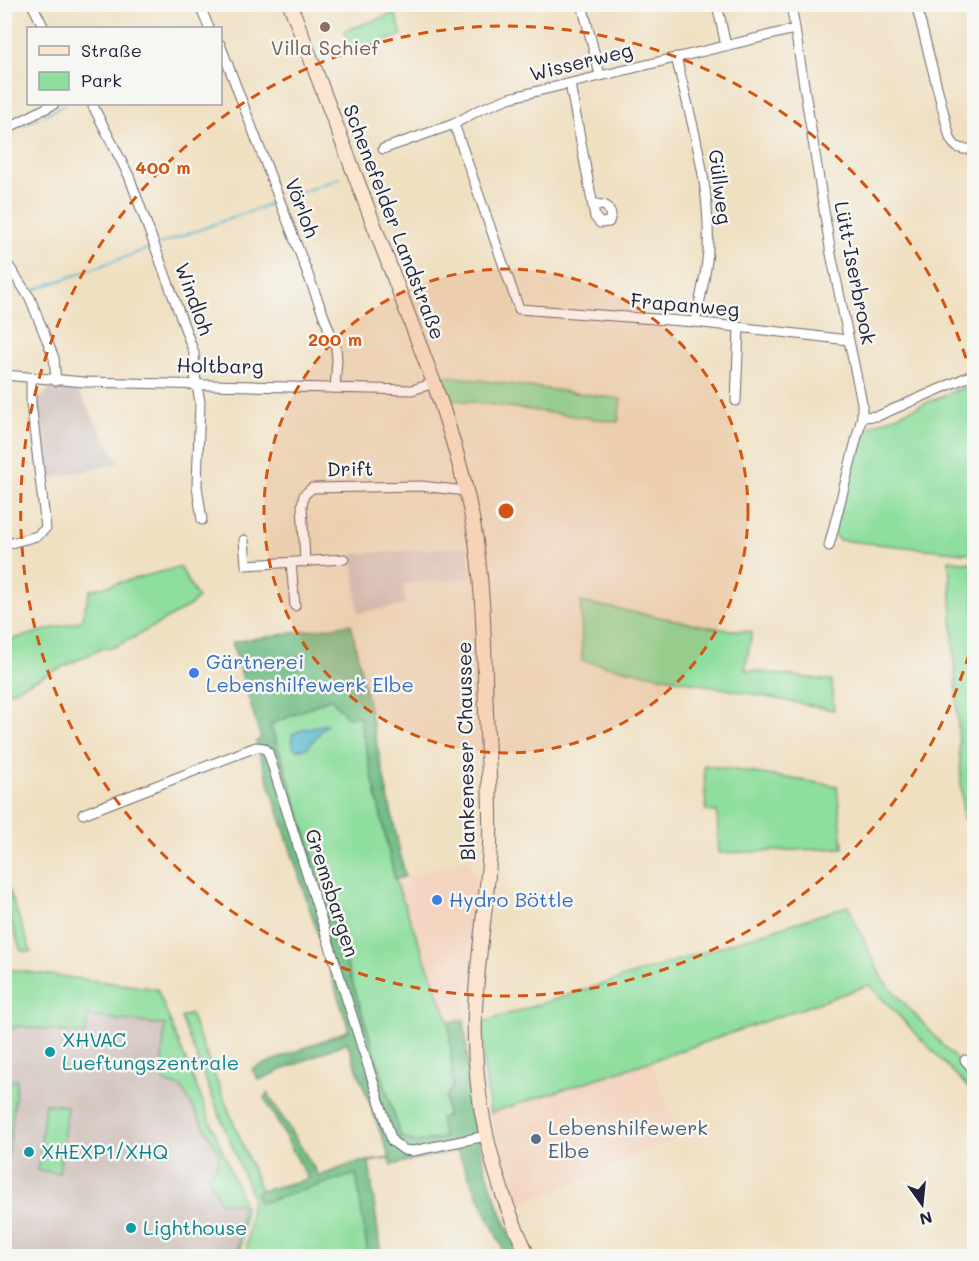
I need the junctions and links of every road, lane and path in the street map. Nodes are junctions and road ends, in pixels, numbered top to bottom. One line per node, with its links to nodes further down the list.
1 (32, 4): 8 (street)
2 (199, 4): 9 (street)
3 (582, 4): 14 (street)
4 (717, 4): 11 (street)
5 (791, 4): 10 (street, Lütt-Iserbrook)
6 (916, 4): 20 (street)
7 (291, 5): 32 (main road, Schenefelder Landstraße)
8 (44, 27)
9 (209, 27)
10 (795, 29): 11 (street, Wisserweg); 26 (street, Lütt-Iserbrook)
11 (726, 46): 13 (street, Wisserweg)
12 (222, 49): 33 (street, Vörloh)
13 (676, 57): 14 (street, Wisserweg); 24 (street, Güllweg)
14 (600, 75): 15 (street, Wisserweg)
15 (570, 84): 18 (street, Wisserweg); 22 (street)
16 (52, 105): 19 (street)
17 (93, 105): 31 (street, Windloh)
18 (454, 124): 21 (street, Wisserweg); 24 (street, Frapanweg)
19 (4, 130)
20 (975, 148)
21 (384, 149)
22 (592, 203)
23 (4, 259): 30 (street)
24 (695, 322): 25 (street, Frapanweg)
25 (739, 328): 26 (street, Frapanweg); 34 (street)
26 (848, 340): 35 (street, Lütt-Iserbrook)
27 (975, 374): 35 (street)
28 (4, 375): 29 (street, Holtbarg)
29 (31, 379): 30 (street, Holtbarg); 40 (street)
30 (56, 381): 31 (street, Holtbarg)
31 (198, 383): 33 (street, Holtbarg); 38 (street, Windloh)
32 (434, 383): 33 (street, Holtbarg); 36 (main road, Schenefelder Landstraße)
33 (335, 388)
34 (736, 401)
35 (862, 417): 41 (street, Lütt-Iserbrook)
36 (457, 455): 37 (main road, Blankeneser Chaussee)
37 (466, 491): 43 (street, Drift); 49 (main road, Blankeneser Chaussee)
38 (202, 520)
39 (244, 540): 44 (street)
40 (4, 545)
41 (829, 546)
42 (344, 559): 43 (street)
43 (305, 562): 44 (street)
44 (291, 563): 45 (street)
45 (295, 606)
46 (83, 814): 49 (street, Gremsbargen)
47 (965, 1060): 48 (street)
48 (975, 1070)
49 (486, 1136): 50 (main road, Blankeneser Chaussee)
50 (528, 1257)

